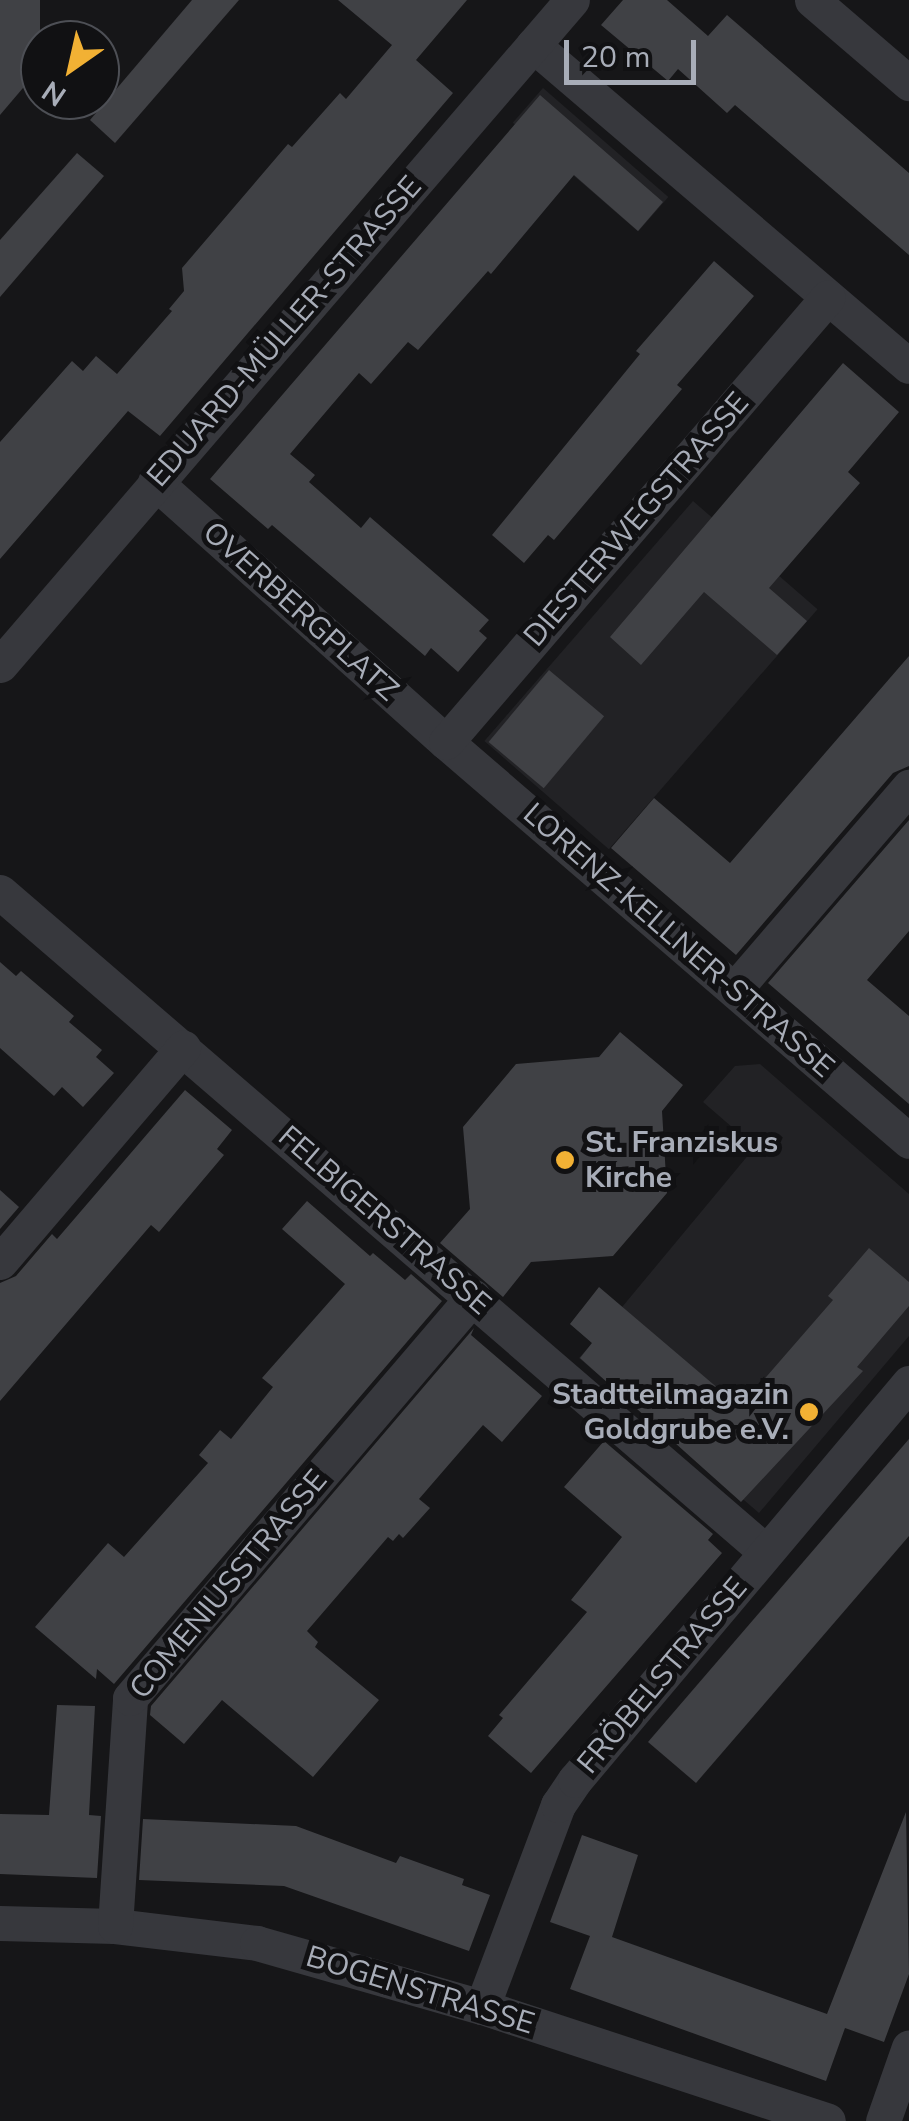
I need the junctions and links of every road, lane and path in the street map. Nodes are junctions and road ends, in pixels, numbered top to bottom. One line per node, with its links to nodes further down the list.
1 (572, 0): 3 (street, EDUARD-MÜLLER-STRASSE)
2 (812, 0): 4 (street)
3 (532, 45): 5 (street); 7 (street, EDUARD-MÜLLER-STRASSE)
4 (909, 83)
5 (828, 297): 6 (street); 9 (street, DIESTERWEGSTRASSE)
6 (909, 366)
7 (155, 482): 8 (street, EDUARD-MÜLLER-STRASSE); 9 (street, OVERBERGPLATZ)
8 (7, 644)
9 (446, 742): 12 (street, LORENZ-KELLNER-STRASSE)
10 (909, 787): 12 (street)
11 (0, 892): 13 (street, FELBIGERSTRASSE)
12 (734, 989): 14 (street, LORENZ-KELLNER-STRASSE)
13 (183, 1048): 15 (street); 16 (street, FELBIGERSTRASSE)
14 (909, 1141)
15 (0, 1262)
16 (473, 1297): 18 (street, FELBIGERSTRASSE); 20 (street, COMENIUSSTRASSE)
17 (909, 1383): 18 (street, FRÖBELSTRASSE)
18 (766, 1552): 21 (street, FRÖBELSTRASSE)
19 (0, 1923): 20 (street, BOGENSTRASSE)
20 (115, 1926): 21 (street, BOGENSTRASSE)
21 (482, 2007): 23 (street, BOGENSTRASSE)
22 (909, 2047): 24 (street)
23 (828, 2121)
24 (883, 2121)

